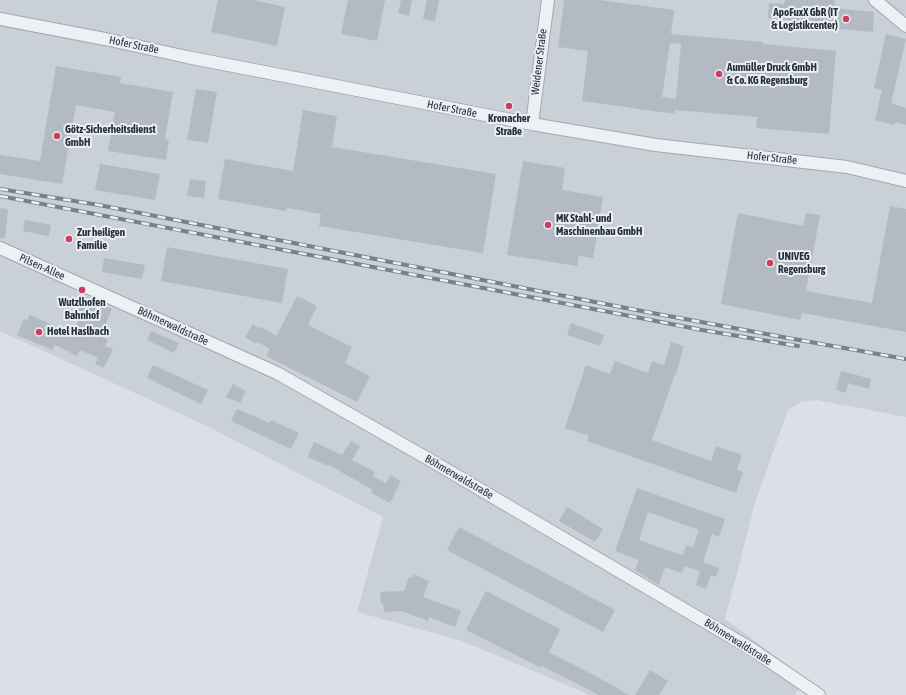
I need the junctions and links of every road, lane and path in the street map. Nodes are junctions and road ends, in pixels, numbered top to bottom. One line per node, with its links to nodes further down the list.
1 (548, 0): 5 (street, Weidener Straße)
2 (875, 0): 4 (street)
3 (0, 19): 5 (street, Hofer Straße)
4 (906, 26)
5 (532, 124): 6 (street, Hofer Straße)
6 (906, 181)
7 (0, 248): 8 (street, Pilsen-Allee)
8 (84, 285): 9 (street, Böhmerwaldstraße)
9 (820, 695)

